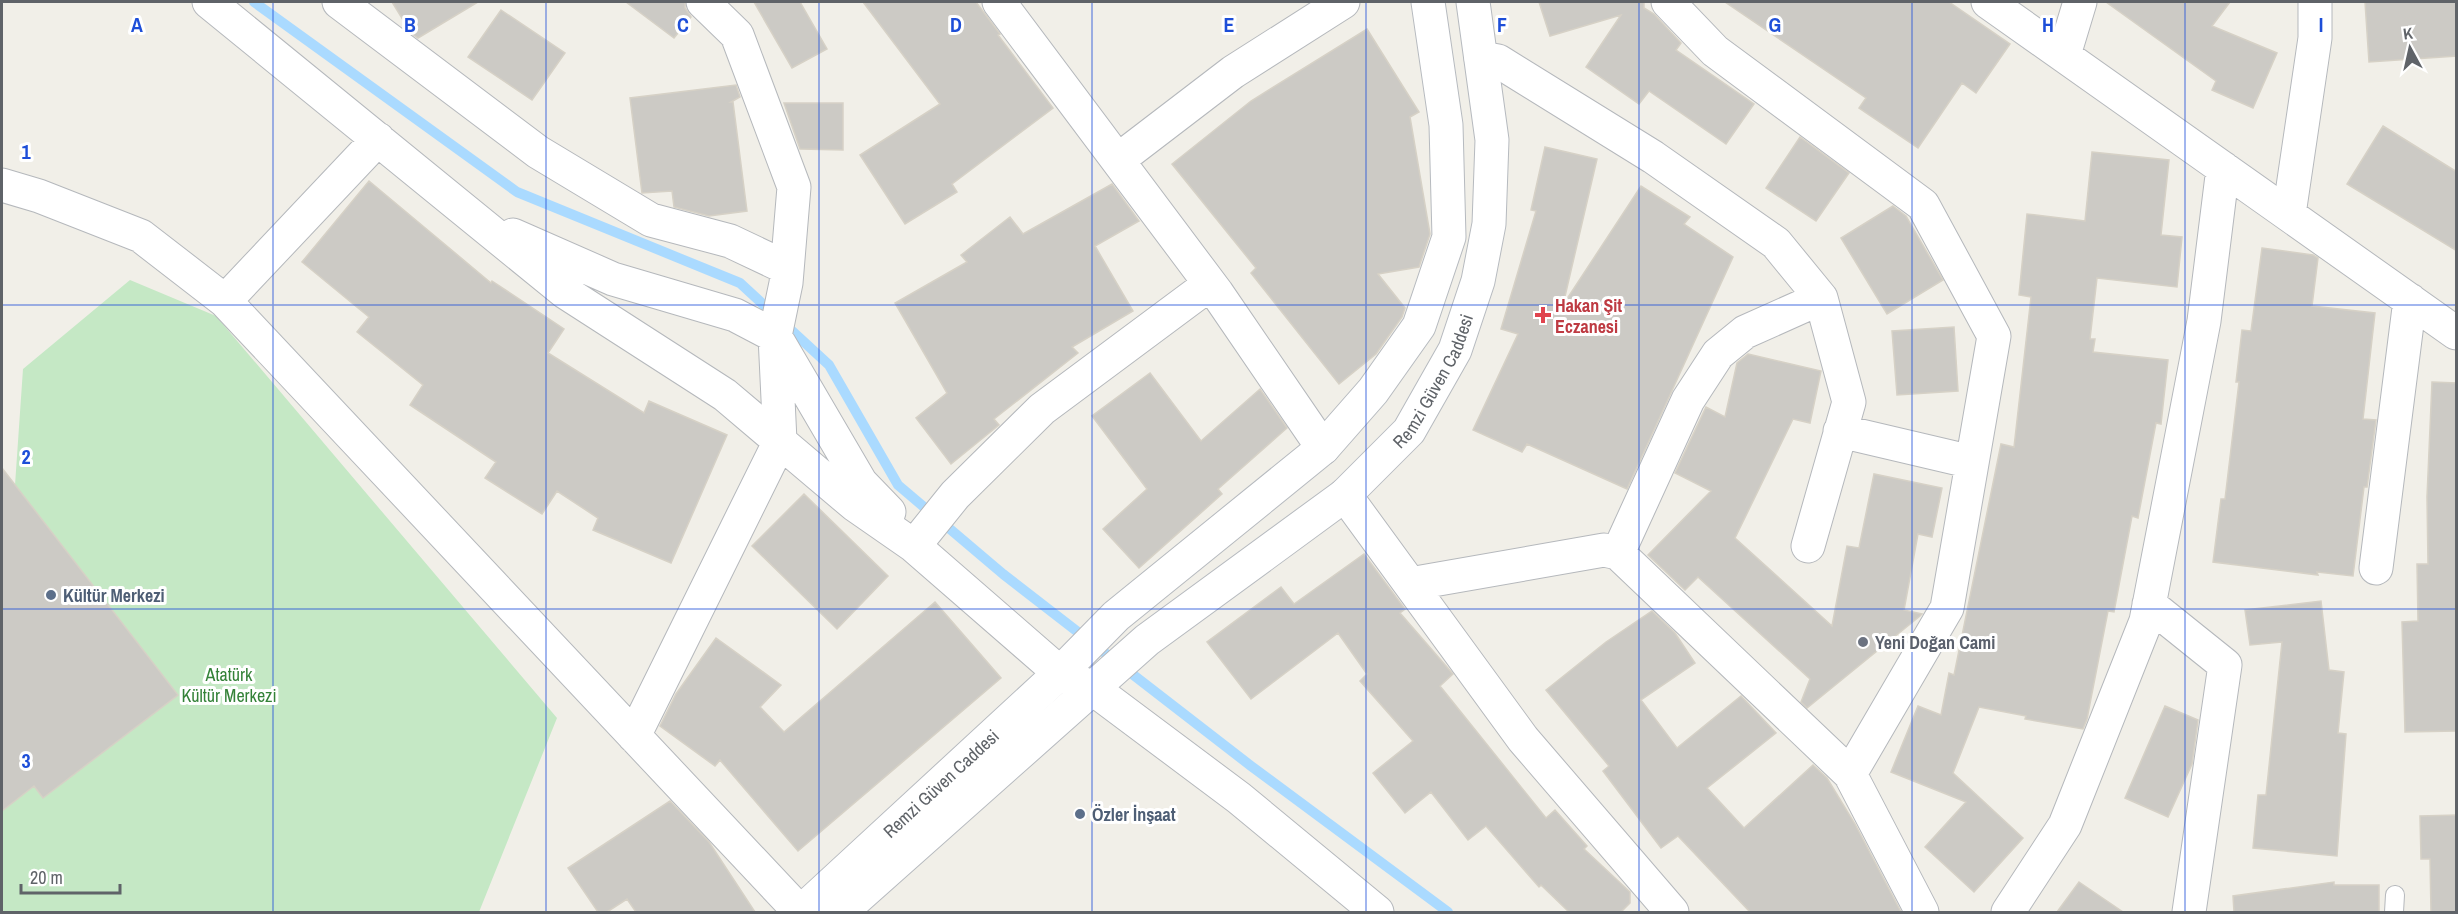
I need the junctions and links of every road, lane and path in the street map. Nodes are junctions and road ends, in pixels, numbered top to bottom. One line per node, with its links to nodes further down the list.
1 (209, 2): 14 (street)
2 (339, 2): 20 (street)
3 (703, 2): 20 (street)
4 (999, 2): 15 (street)
5 (1343, 2): 15 (street)
6 (1428, 2): 29 (street, Remzi Güven Caddesi)
7 (1473, 2): 13 (street, Remzi Güven Caddesi)
8 (1668, 2): 30 (street)
9 (1988, 2): 12 (street)
10 (2080, 2): 12 (street)
11 (2315, 2): 18 (street)
12 (2064, 55): 16 (street)
13 (1481, 58): 22 (street); 31 (street, Remzi Güven Caddesi)
14 (378, 139): 19 (street); 24 (street)
15 (1118, 160): 21 (street)
16 (2223, 168): 18 (street); 37 (street)
17 (2, 185): 24 (street)
18 (2289, 214): 23 (street)
19 (476, 219): 25 (street); 28 (street)
20 (787, 275): 25 (street)
21 (1210, 284): 29 (street); 32 (street)
22 (1821, 298): 27 (street); 34 (street)
23 (2410, 300): 26 (street); 35 (street)
24 (225, 301): 40 (street)
25 (775, 332): 28 (street); 32 (street)
26 (2457, 333)
27 (1840, 431): 30 (street); 33 (street)
28 (780, 441): 32 (street); 40 (street)
29 (1323, 448): 38 (street, Remzi Güven Caddesi)
30 (1972, 462): 41 (street)
31 (1345, 495): 36 (street); 39 (street, Remzi Güven Caddesi)
32 (912, 542): 38 (street)
33 (1808, 546)
34 (1618, 553): 36 (street); 41 (street)
35 (2376, 568)
36 (1410, 584): 45 (street)
37 (2149, 604): 47 (street); 48 (street)
38 (1070, 662): 39 (street); 42 (street, Remzi Güven Caddesi)
39 (1101, 682): 43 (street, Remzi Güven Caddesi); 44 (street)
40 (634, 736): 42 (street)
41 (1850, 774): 46 (street)
42 (800, 912)
43 (842, 912)
44 (1377, 912)
45 (1672, 912)
46 (1922, 912)
47 (2008, 912)
48 (2189, 912)

